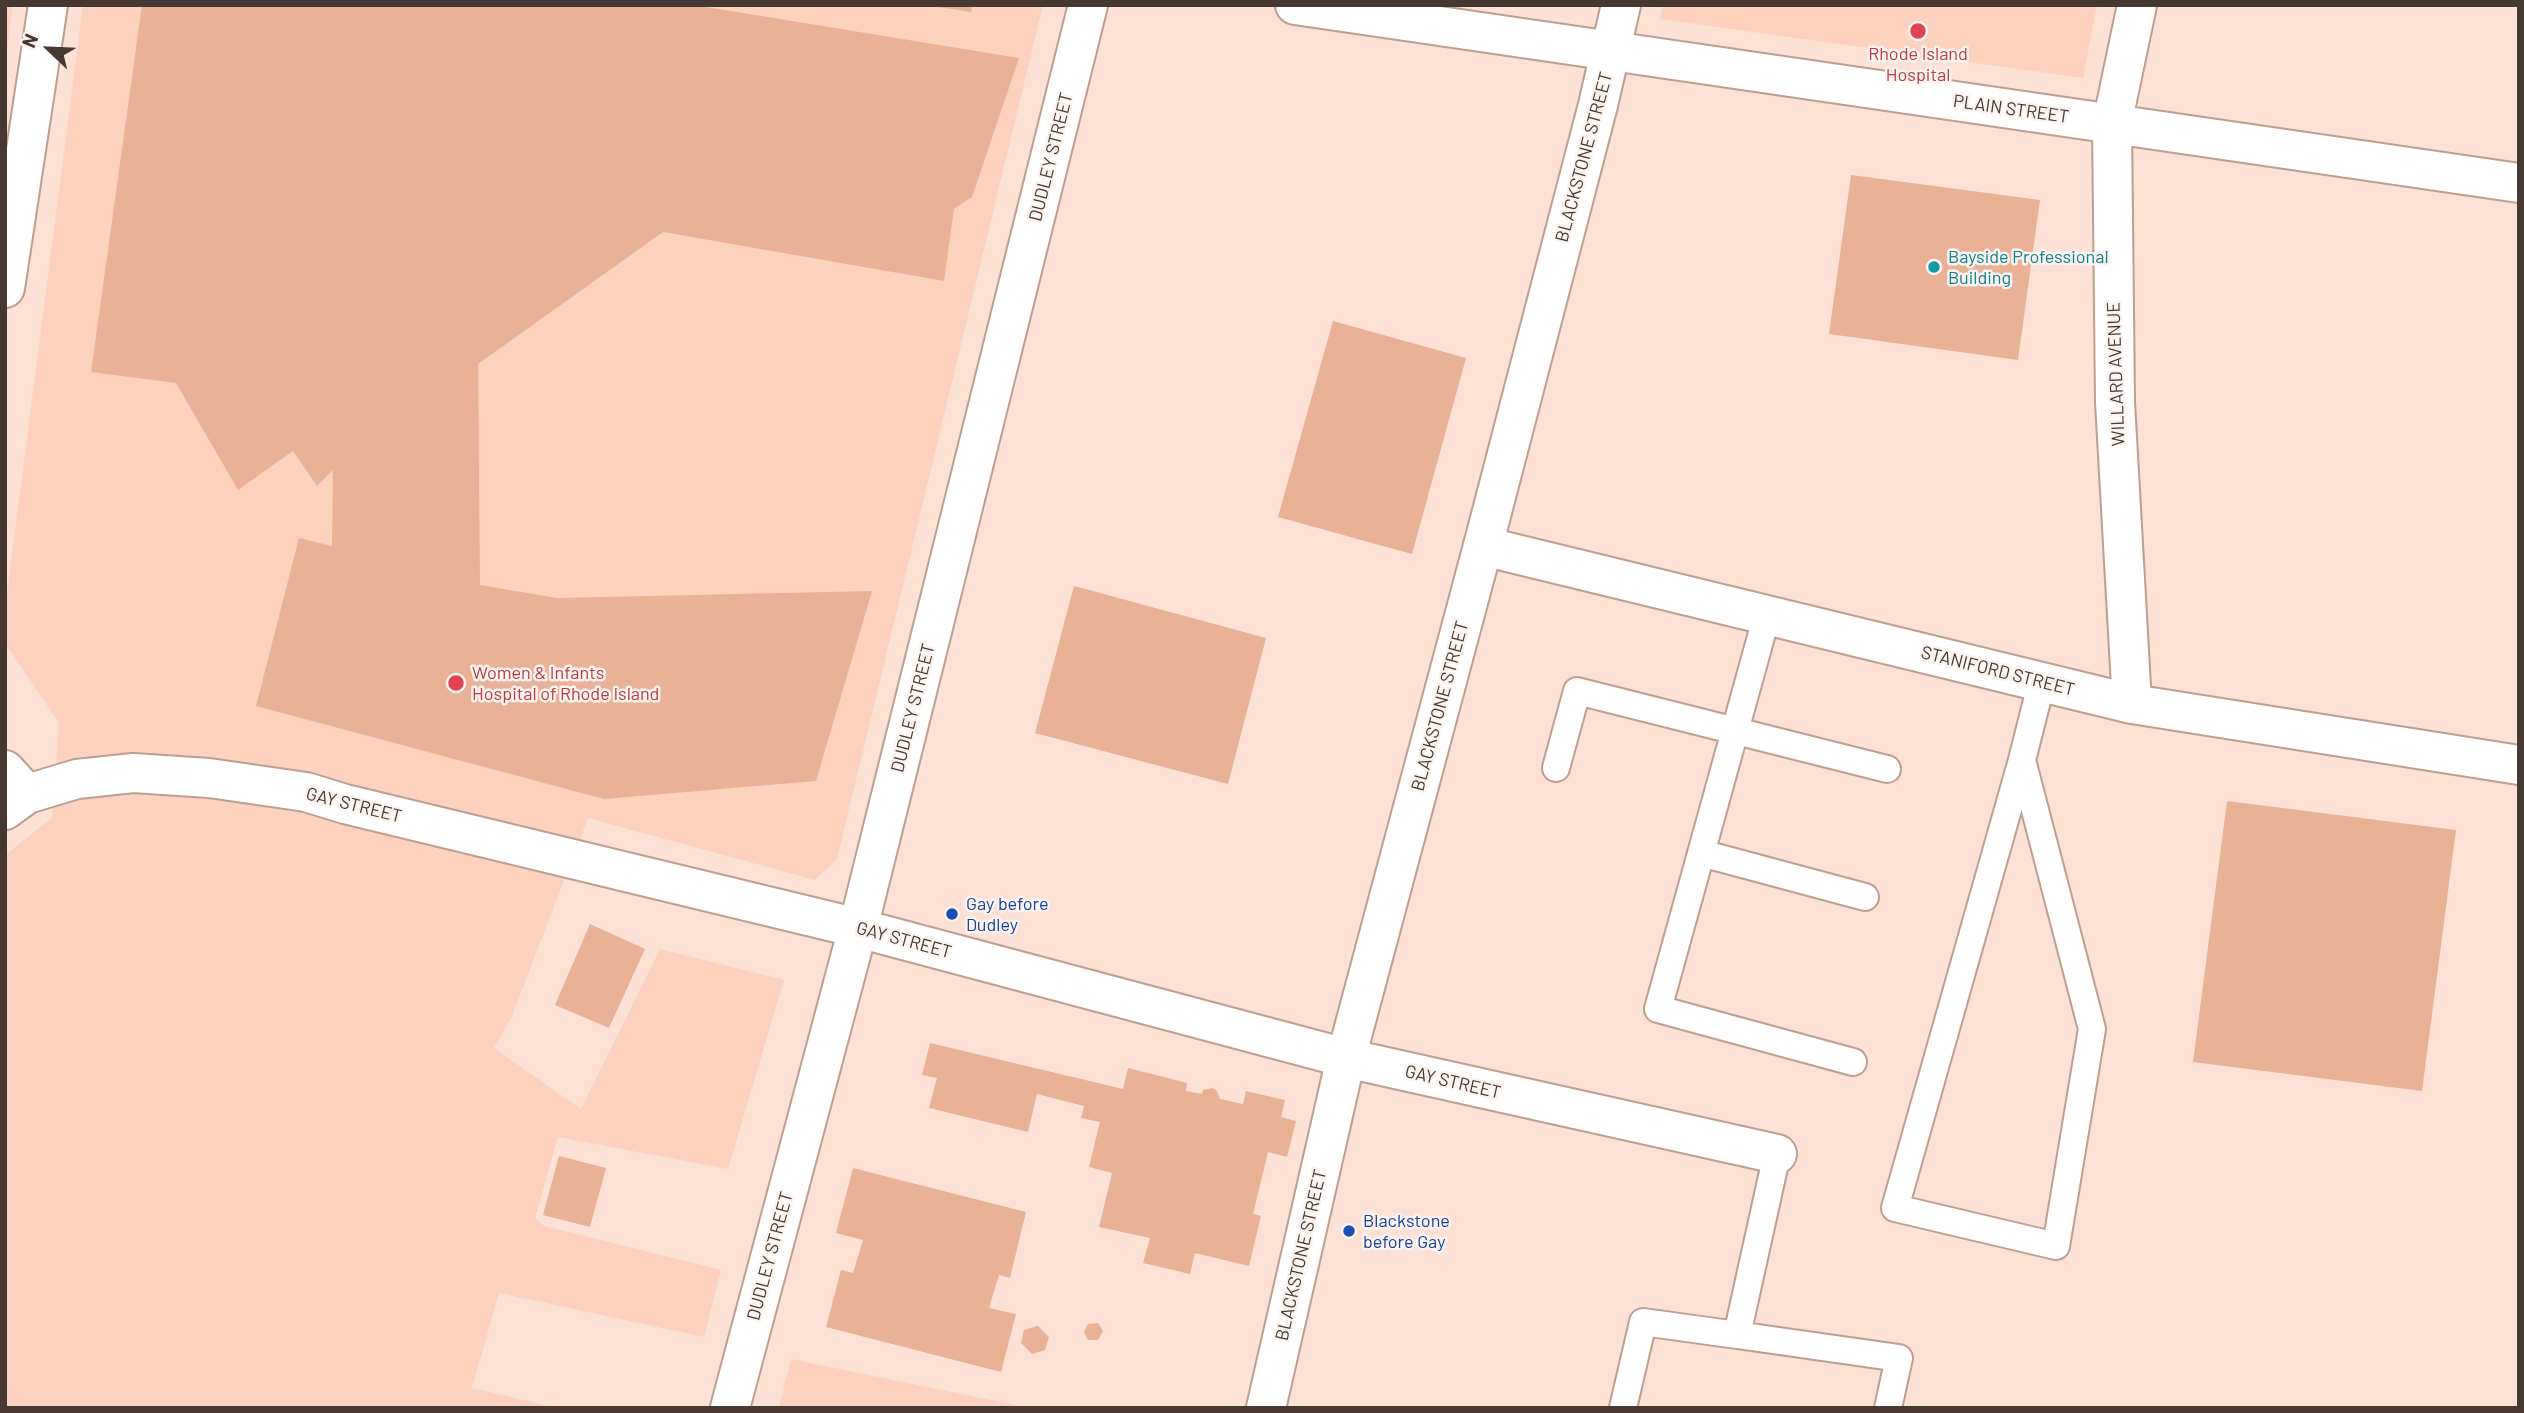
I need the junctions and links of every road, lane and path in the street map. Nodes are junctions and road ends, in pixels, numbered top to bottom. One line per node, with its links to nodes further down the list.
1 (48, 5): 9 (street)
2 (1088, 5): 22 (street, DUDLEY STREET)
3 (1295, 5): 6 (street, PLAIN STREET)
4 (1622, 5): 6 (street, BLACKSTONE STREET)
5 (2137, 5): 7 (street, WILLARD AVENUE)
6 (1612, 51): 7 (street, PLAIN STREET); 10 (street, BLACKSTONE STREET)
7 (2112, 124): 8 (street, PLAIN STREET); 13 (street, WILLARD AVENUE)
8 (2519, 183)
9 (5, 288)
10 (1483, 546): 11 (street, STANIFORD STREET); 23 (street, BLACKSTONE STREET)
11 (1768, 615): 12 (street, STANIFORD STREET); 14 (lane)
12 (2042, 681): 13 (street, STANIFORD STREET); 15 (lane)
13 (2132, 704): 16 (street, STANIFORD STREET)
14 (1735, 731): 17 (lane); 18 (lane); 20 (lane)
15 (2022, 760): 15 (lane)
16 (2519, 765)
17 (1556, 768)
18 (1887, 769)
19 (13, 791): 22 (street, GAY STREET)
20 (1701, 853): 21 (lane); 24 (lane)
21 (1865, 897)
22 (858, 928): 23 (street, GAY STREET); 27 (street, DUDLEY STREET)
23 (1346, 1058): 25 (street, GAY STREET); 28 (street, BLACKSTONE STREET)
24 (1853, 1062)
25 (1777, 1154): 26 (lane)
26 (1737, 1335): 29 (lane); 30 (lane)
27 (730, 1408)
28 (1266, 1408)
29 (1623, 1408)
30 (1888, 1408)

